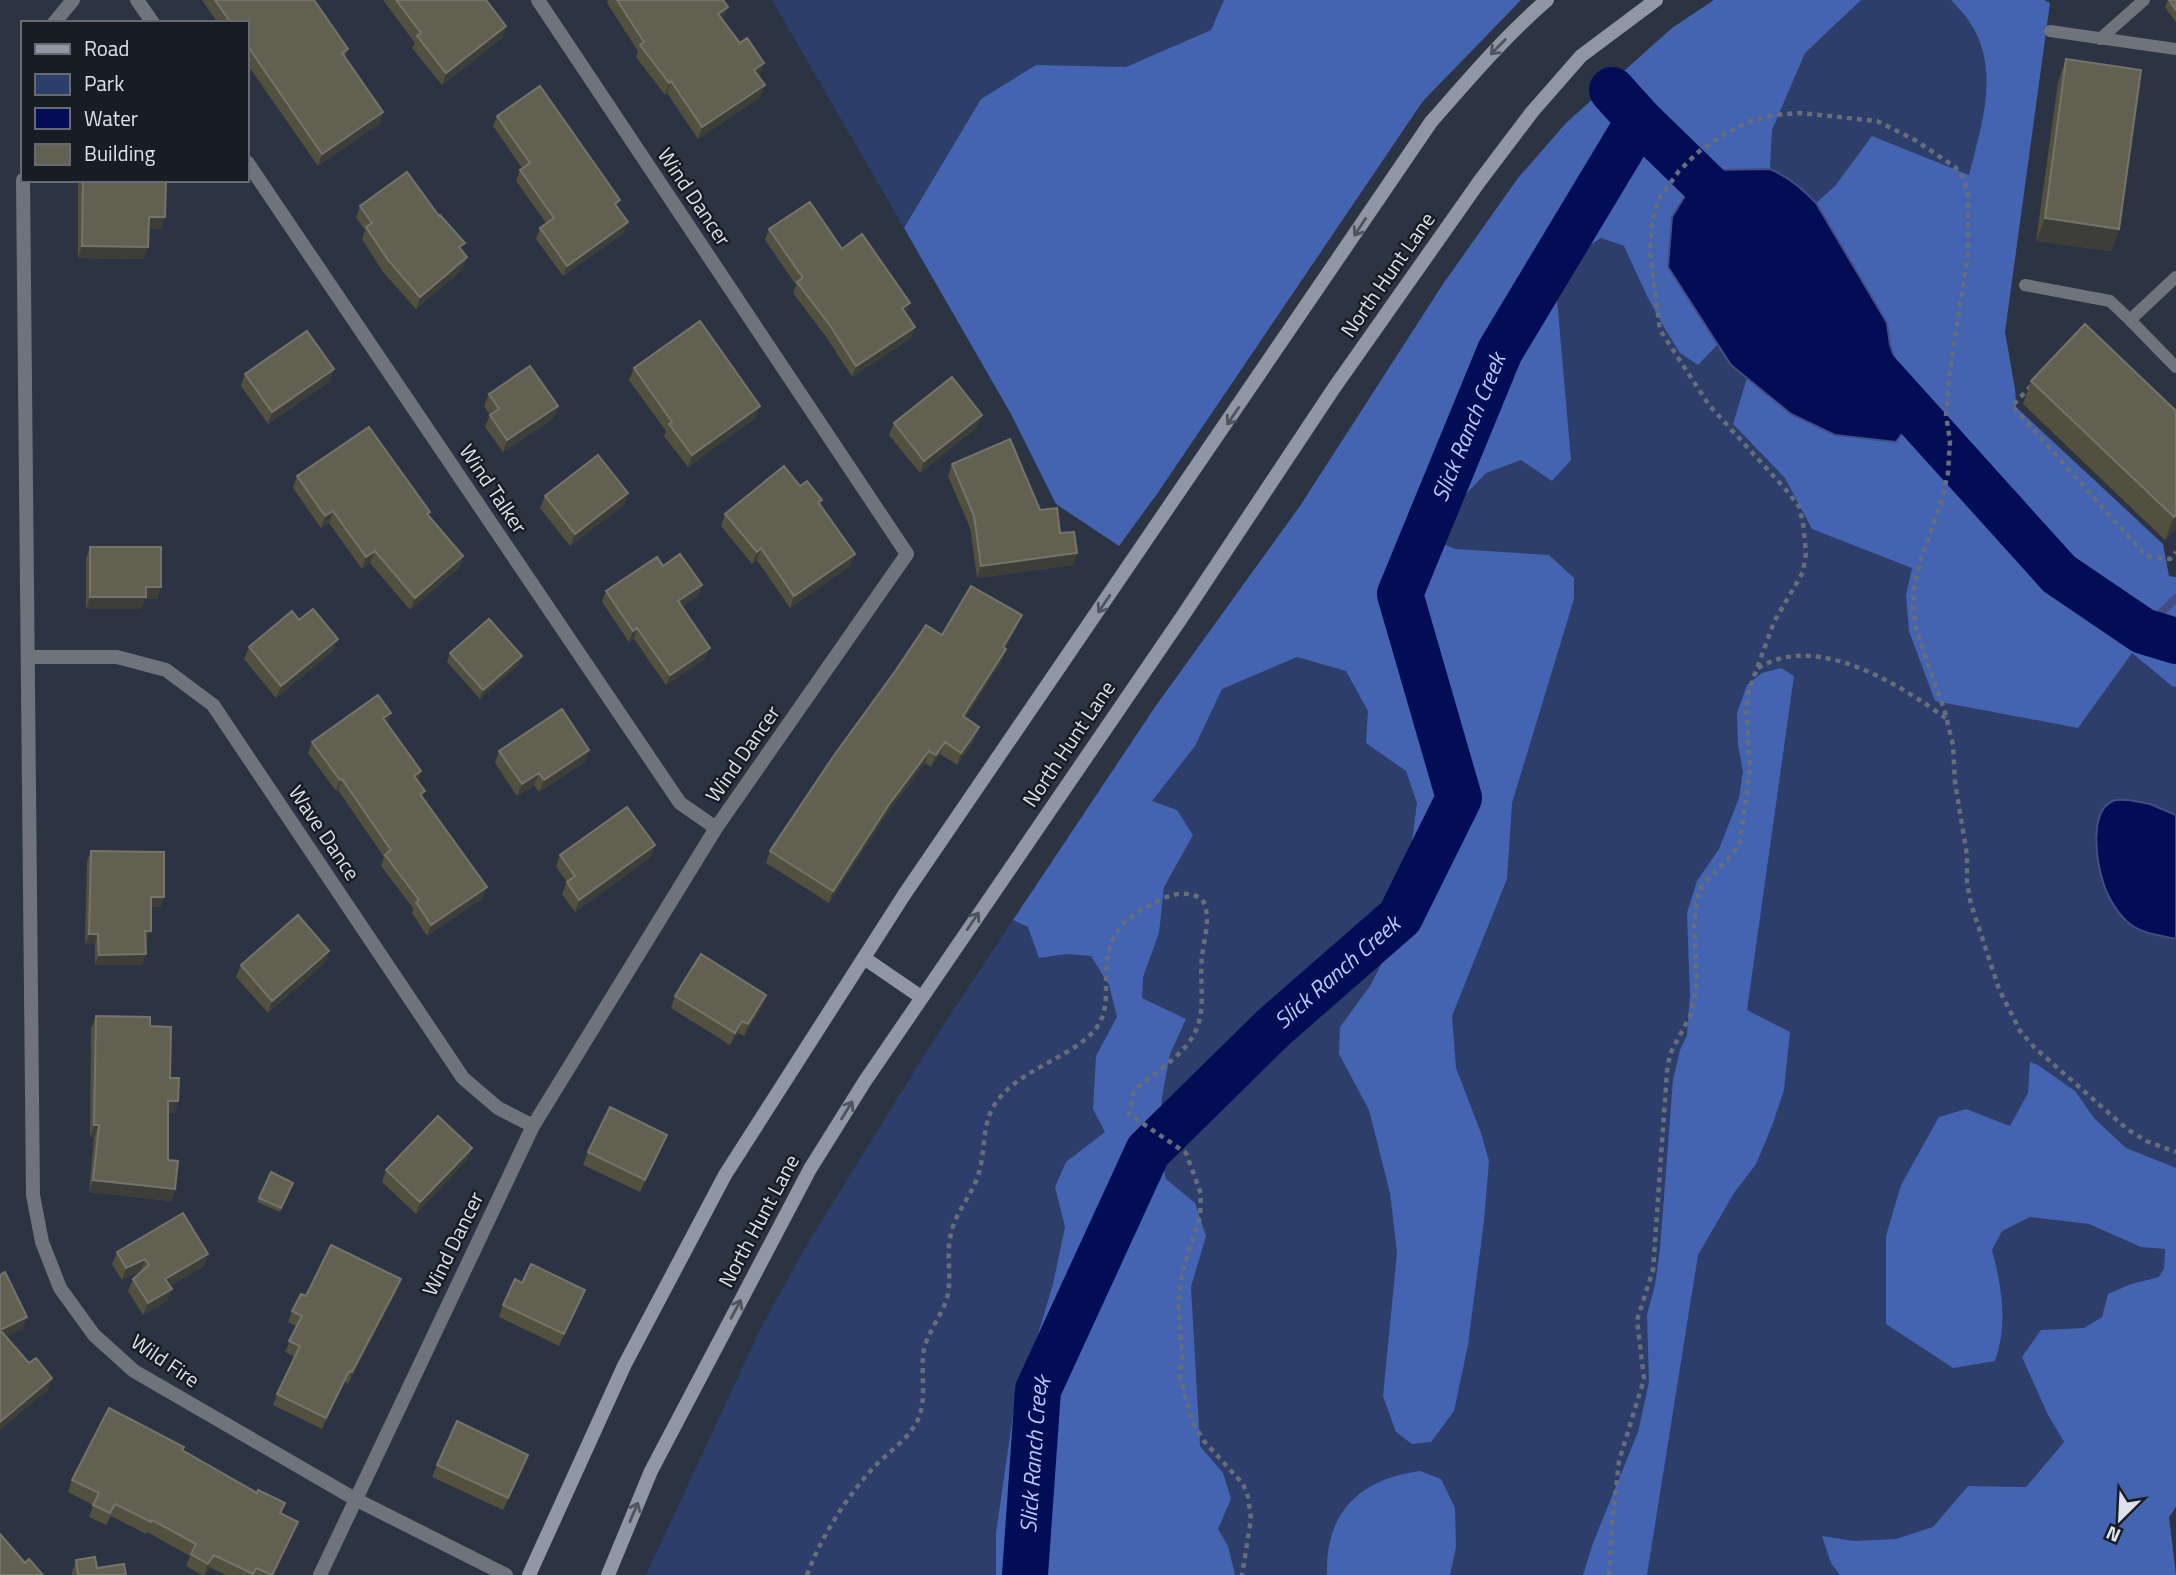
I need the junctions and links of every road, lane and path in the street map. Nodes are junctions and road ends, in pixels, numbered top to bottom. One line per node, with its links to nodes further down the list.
1 (73, 0): 7 (street)
2 (137, 0): 8 (street)
3 (538, 0): 24 (street, Wind Dancer)
4 (1547, 0): 25 (main road, one-way to 25)
5 (1656, 0): 26 (main road, North Hunt Lane, one-way to 5)
6 (2144, 0): 10 (lane)
7 (56, 21)
8 (151, 21)
9 (2050, 32): 10 (lane)
10 (2100, 39): 11 (lane)
11 (2176, 49)
12 (248, 163): 24 (street, Wind Talker)
13 (23, 182): 21 (street, Wild Fire)
14 (2176, 262): 15 (lane)
15 (2175, 278): 17 (lane)
16 (2025, 285): 17 (lane)
17 (2130, 320): 18 (lane)
18 (2176, 367)
19 (2039, 377): 20 (path)
20 (2176, 552)
21 (29, 657): 27 (street, Wave Dance); 29 (street, Wild Fire)
22 (1757, 668): 23 (path); 23 (path); 36 (path)
23 (1947, 719): 28 (path)
24 (716, 828): 27 (street, Wind Dancer)
25 (864, 958): 26 (main road); 32 (main road)
26 (921, 997): 33 (main road, North Hunt Lane, one-way to 26)
27 (533, 1126): 29 (street, Wind Dancer)
28 (2176, 1152)
29 (355, 1499): 30 (street, Wind Dancer); 31 (street, Wild Fire)
30 (320, 1575)
31 (506, 1575)
32 (529, 1575)
33 (608, 1575)
34 (807, 1575): 35 (path)
35 (1242, 1575)
36 (1609, 1575)

